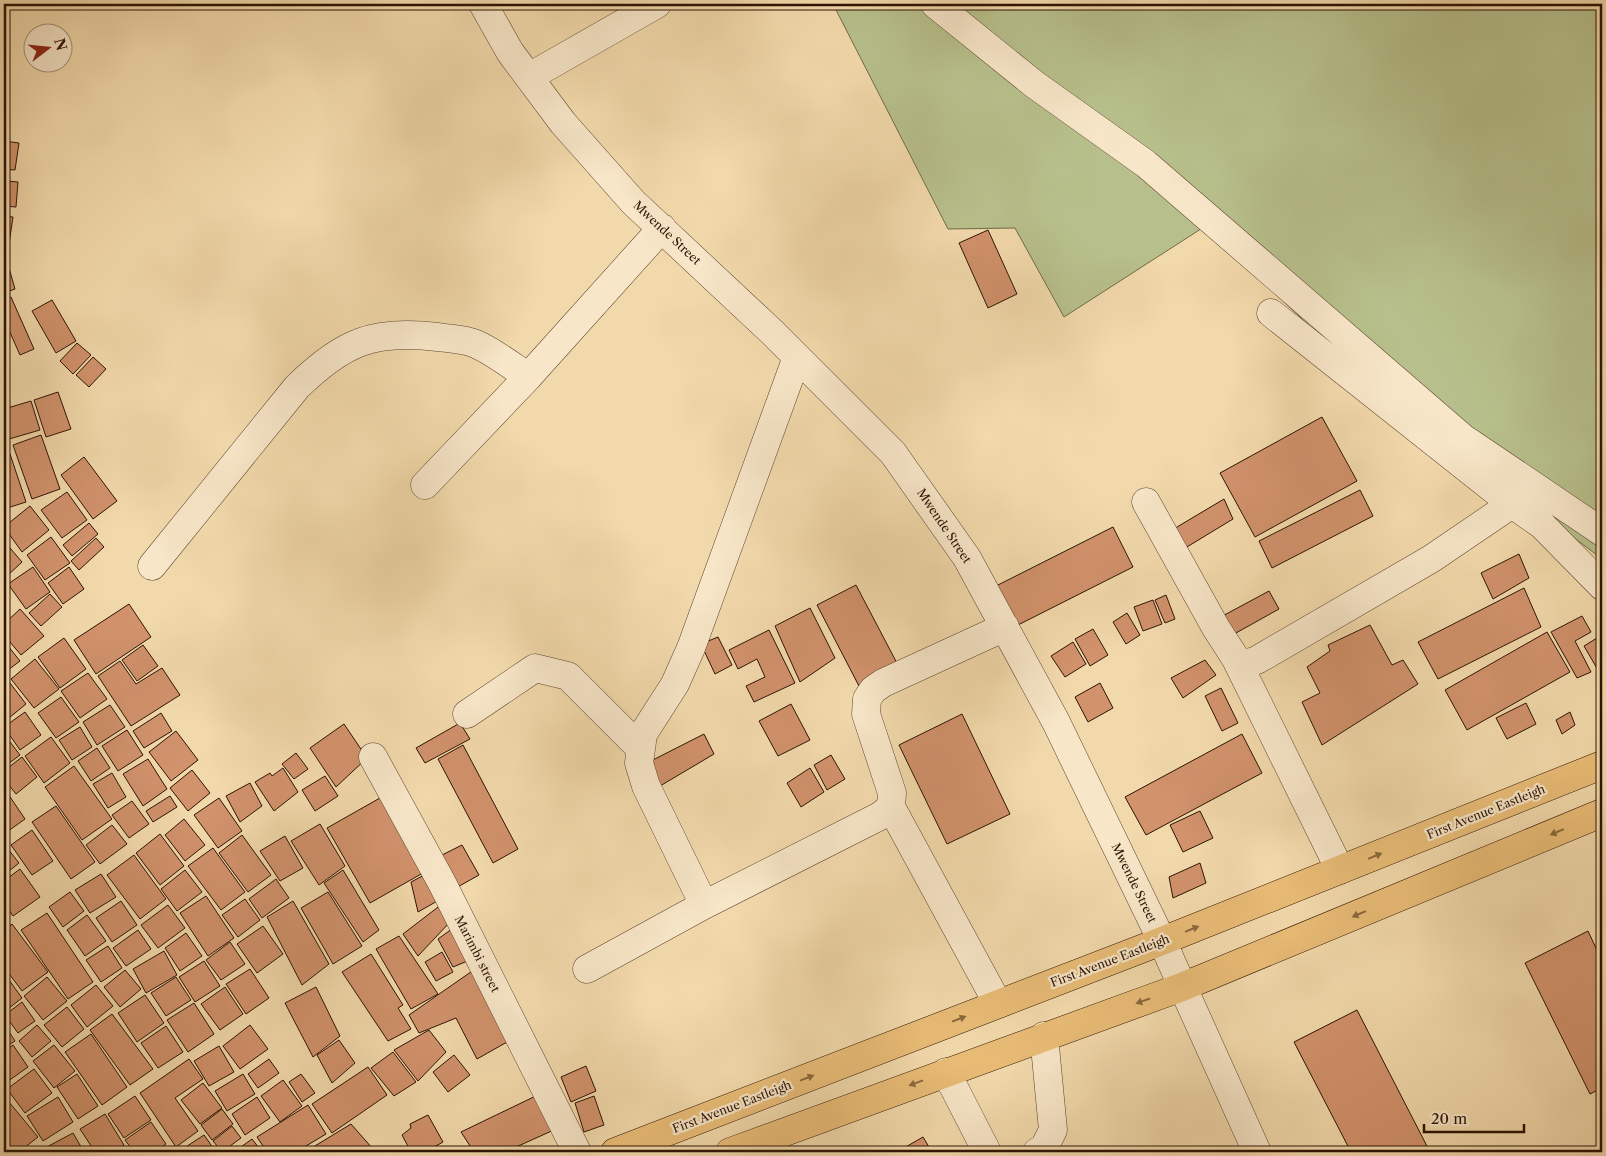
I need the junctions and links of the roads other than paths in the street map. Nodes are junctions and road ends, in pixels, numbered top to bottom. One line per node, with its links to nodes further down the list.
1 (483, 4): 4 (street, Mwende Street)
2 (657, 4): 4 (street)
3 (935, 4): 12 (street)
4 (529, 77): 5 (street, Mwende Street)
5 (662, 228): 7 (street, Mwende Street); 8 (street)
6 (1271, 313): 11 (street)
7 (798, 358): 15 (street, Mwende Street); 18 (street)
8 (528, 377): 9 (street); 13 (street)
9 (425, 485)
10 (1146, 502): 16 (street)
11 (1512, 504): 14 (street); 16 (street)
12 (1602, 532)
13 (152, 566)
14 (1602, 586)
15 (1005, 627): 21 (street); 25 (street, Mwende Street)
16 (1236, 659): 23 (street)
17 (467, 714): 18 (street)
18 (641, 749): 24 (street)
19 (373, 757): 31 (street, Marimbi street)
20 (1602, 765): 23 (main road, First Avenue Eastleigh, one-way to 20)
21 (891, 807): 24 (street); 28 (street)
22 (1602, 813): 27 (main road, one-way to 27)
23 (1340, 870): 25 (main road, First Avenue Eastleigh, one-way to 23)
24 (704, 906): 26 (street)
25 (1162, 941): 27 (street, Mwende Street); 28 (main road, First Avenue Eastleigh)
26 (587, 969)
27 (1182, 987): 29 (main road, one-way to 29); 36 (street, Mwende Street)
28 (998, 1004): 32 (main road, First Avenue Eastleigh, one-way to 28)
29 (1044, 1036): 30 (main road); 35 (street)
30 (946, 1072): 33 (main road, one-way to 33); 34 (street)
31 (577, 1152)
32 (615, 1152)
33 (730, 1152)
34 (987, 1152)
35 (1037, 1152)
36 (1257, 1152)

